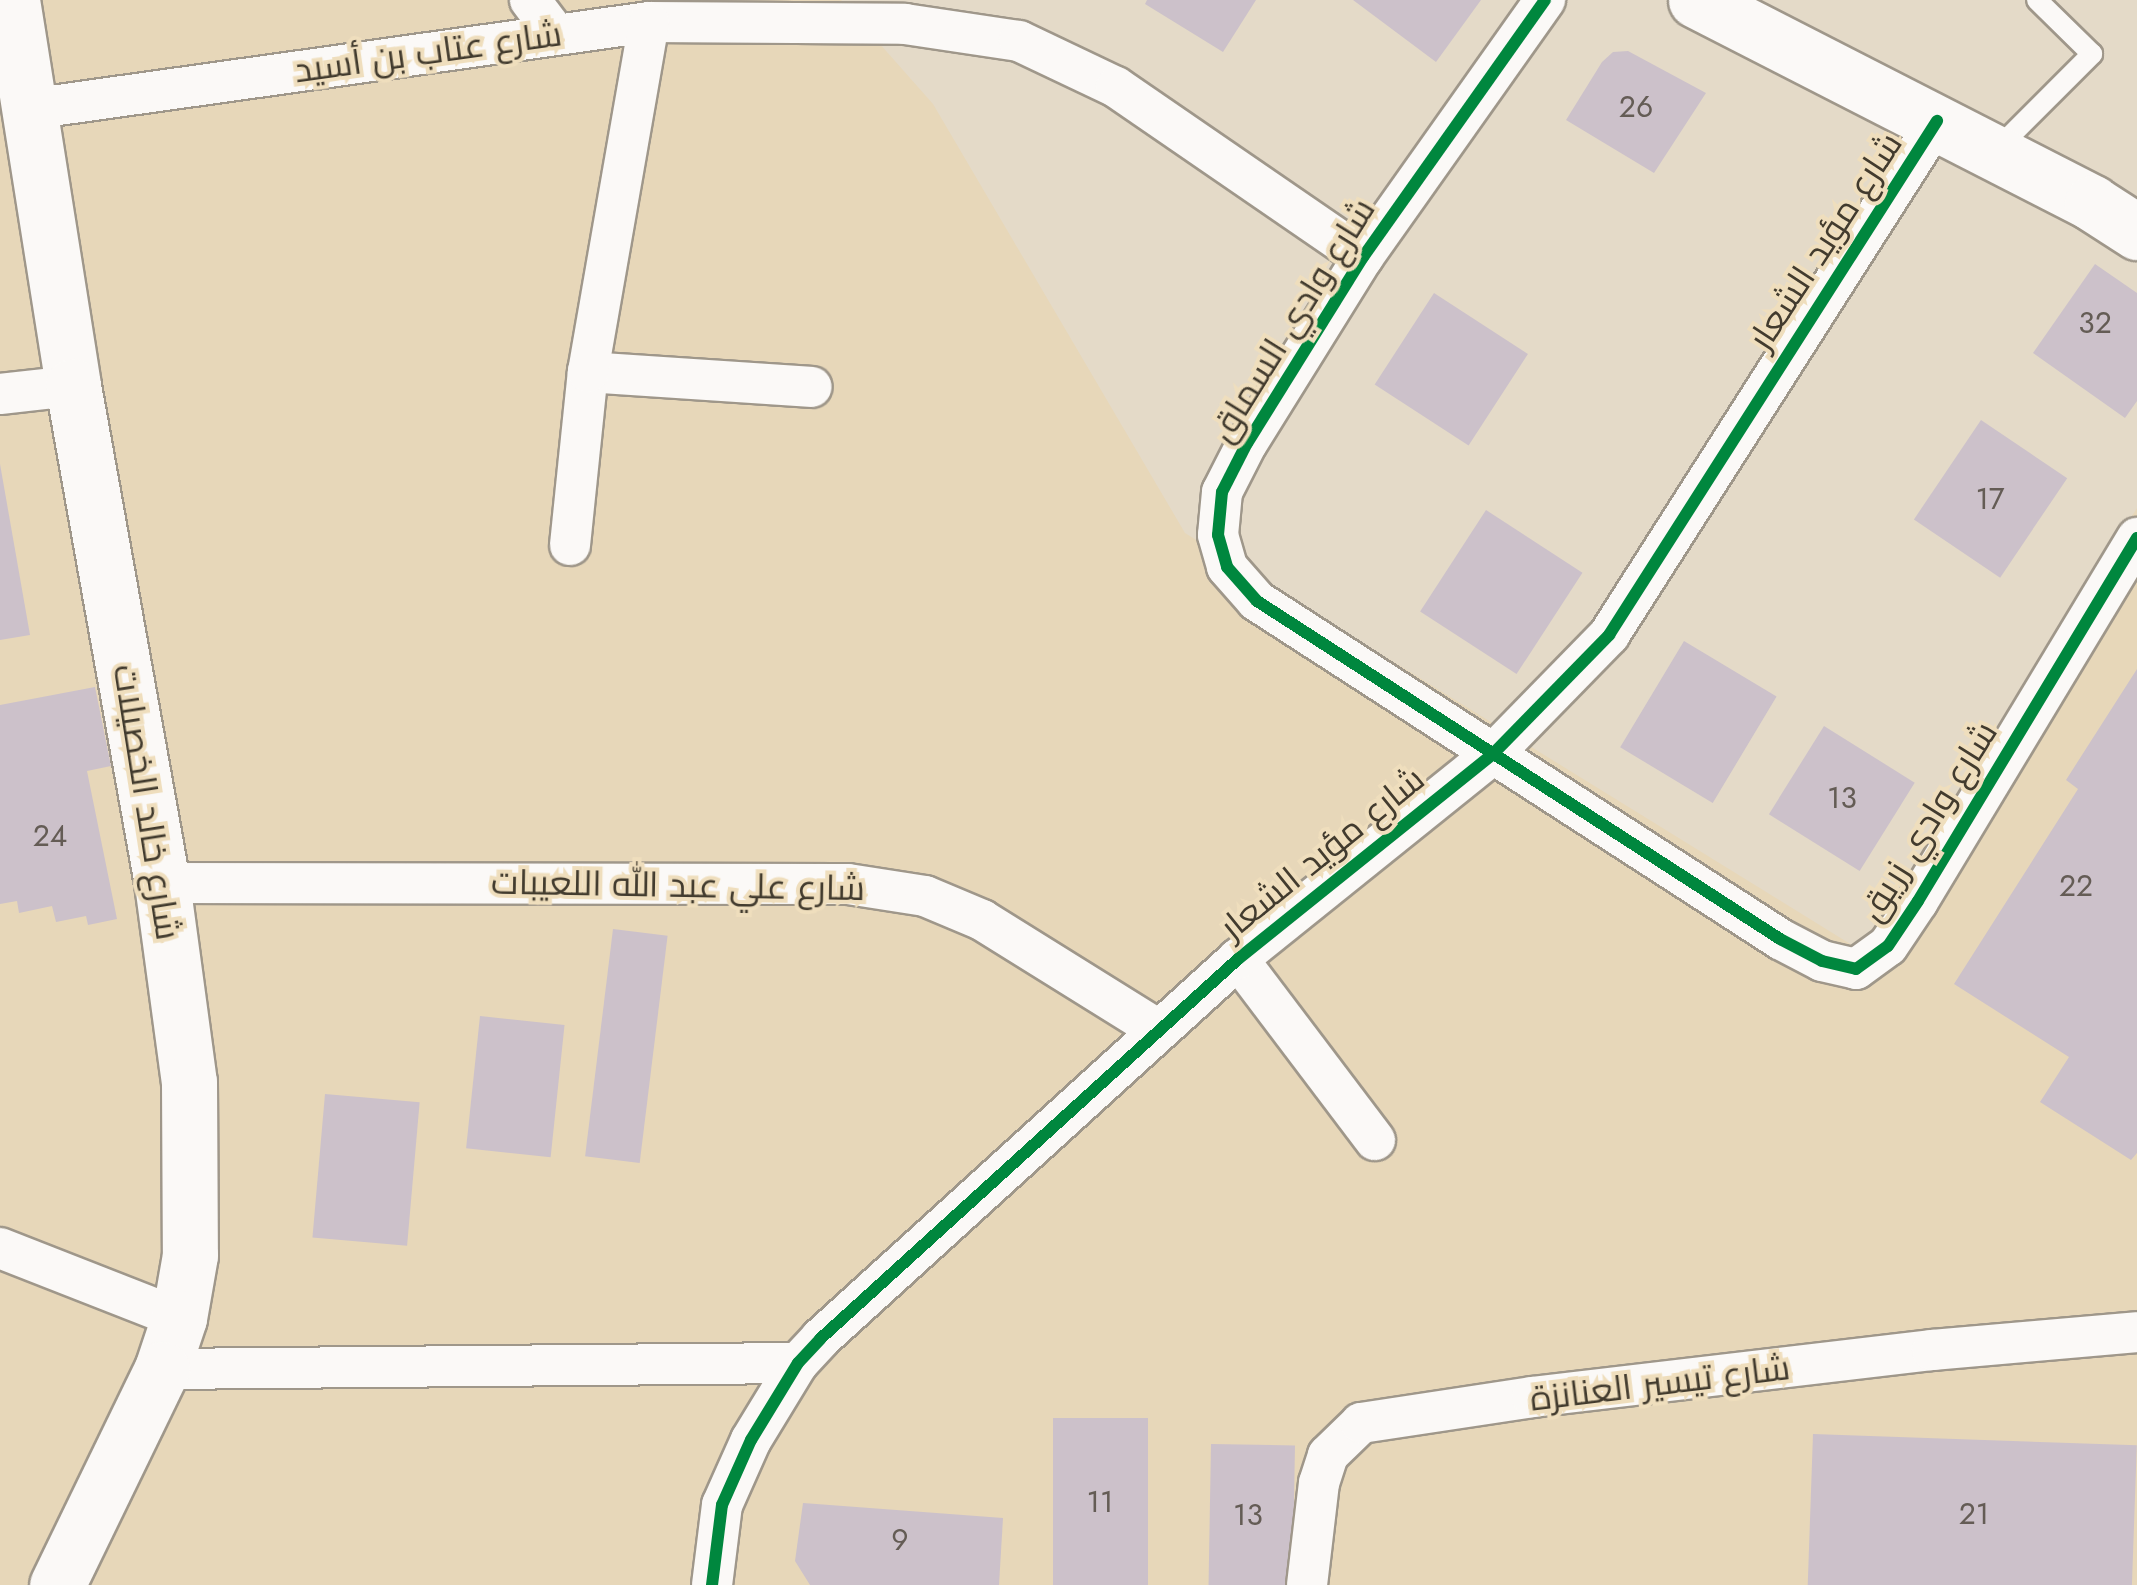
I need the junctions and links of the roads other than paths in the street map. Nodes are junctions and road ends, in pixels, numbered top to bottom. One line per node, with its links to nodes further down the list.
1 (12, 0): 8 (street, شارع خالد الخصيلات)
2 (530, 0): 7 (street)
3 (1545, 0): 12 (street, شارع وادي السماق)
4 (2037, 0): 10 (lane)
5 (1725, 5): 9 (street)
6 (648, 22): 7 (street, شارع عتاب بن أسيد); 12 (street, شارع عتاب بن أسيد); 13 (street)
7 (555, 33): 8 (street, شارع عتاب بن أسيد)
8 (30, 109): 14 (street, شارع خالد الخصيلات)
9 (1937, 122): 10 (street); 19 (street, شارع مؤيد الشعار)
10 (1994, 152): 11 (street)
11 (2137, 232)
12 (1363, 257): 19 (street, شارع وادي السماق)
13 (588, 372): 15 (street); 18 (street)
14 (73, 386): 16 (street); 20 (street, شارع خالد الخصيلات)
15 (811, 387)
16 (0, 394)
17 (2137, 538): 19 (street, شارع وادي زريق)
18 (570, 545)
19 (1492, 755): 21 (street, شارع مؤيد الشعار)
20 (162, 883): 22 (street, شارع علي عبد الله اللعيبات); 26 (street, شارع خالد الخصيلات)
21 (1238, 959): 22 (street, شارع مؤيد الشعار); 23 (street)
22 (1157, 1029): 27 (street, شارع مؤيد الشعار)
23 (1375, 1140)
24 (0, 1248): 26 (street)
25 (2137, 1332): 30 (street, شارع تيسير العنانزة)
26 (170, 1344): 27 (street); 28 (street, شارع خالد الخصيلات)
27 (798, 1364): 29 (street, شارع مؤيد الشعار)
28 (67, 1582)
29 (712, 1585)
30 (1306, 1585)

